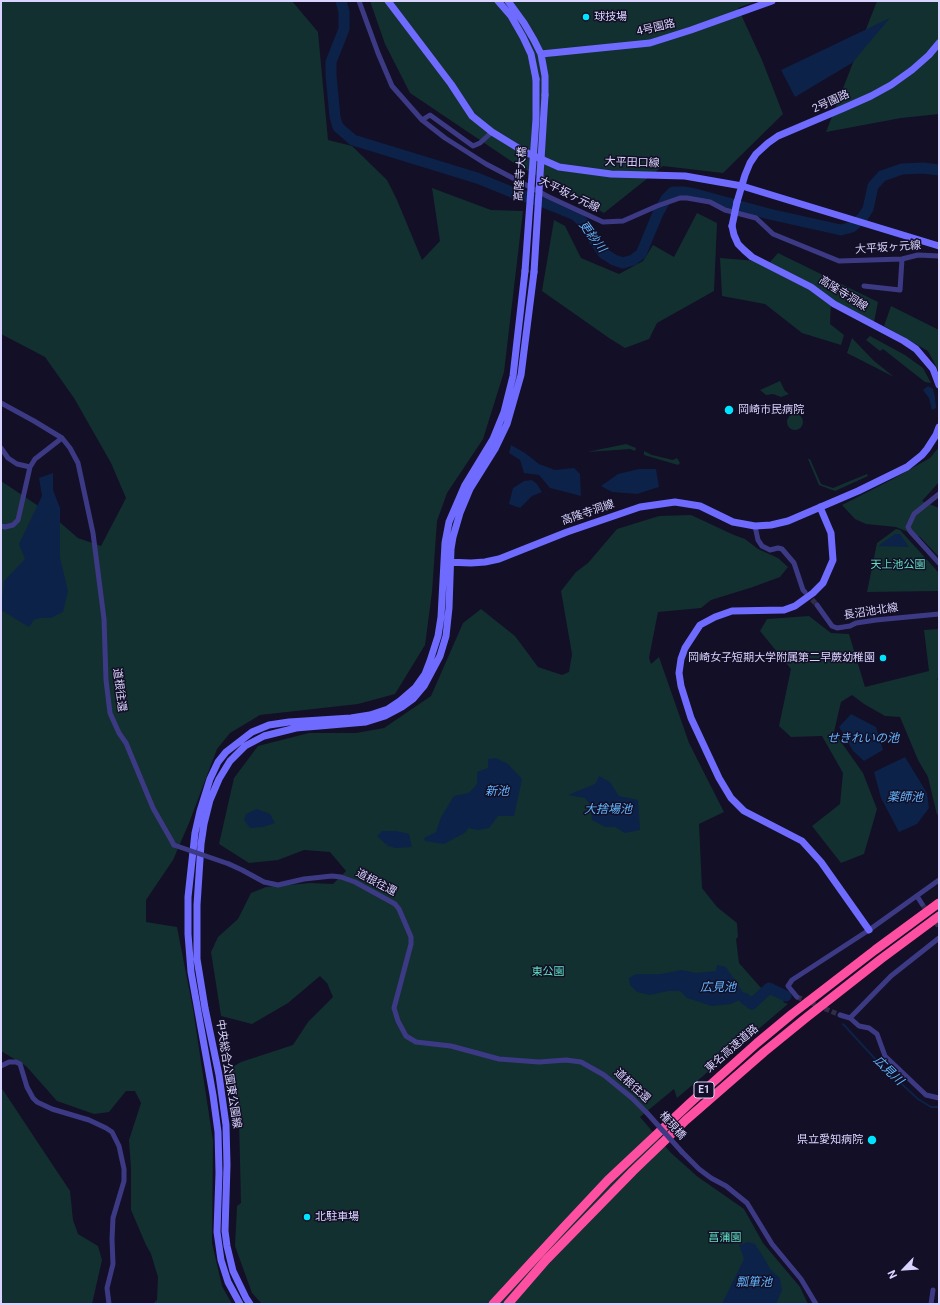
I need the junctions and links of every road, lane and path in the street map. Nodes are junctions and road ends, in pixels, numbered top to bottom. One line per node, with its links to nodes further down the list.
1 (359, 1): 8 (street, 大平坂ヶ元線)
2 (388, 1): 9 (street, 大平田口線)
3 (498, 1): 26 (street, 高隆寺大橋, bridge)
4 (508, 1): 7 (street)
5 (772, 1): 7 (street, 4号園路)
6 (939, 43): 10 (street, 2号園路)
7 (540, 54): 26 (street, 高隆寺大橋, bridge)
8 (422, 120): 9 (street); 14 (street, 大平坂ヶ元線)
9 (492, 132): 10 (street, 大平田口線)
10 (742, 186): 11 (street, 2号園路, bridge); 12 (street, 大平田口線)
11 (732, 226): 16 (street, 高隆寺洞線)
12 (939, 246)
13 (939, 256): 14 (street, 大平坂ヶ元線)
14 (902, 259): 15 (street)
15 (864, 286)
16 (939, 385)
17 (1, 403): 19 (street)
18 (939, 427): 23 (street)
19 (62, 438): 21 (street); 43 (street, 道根往還, bridge)
20 (1, 448): 21 (street)
21 (30, 467): 24 (street)
22 (939, 494): 27 (street)
23 (820, 507): 25 (street); 36 (street)
24 (1, 526)
25 (755, 526): 26 (street, 高隆寺洞線); 28 (street)
26 (447, 562): 46 (street); 47 (street, 中央総合公園東公園線)
27 (939, 563)
28 (805, 592)
29 (817, 605): 30 (street, 長沼池北線)
30 (939, 614)
31 (939, 880): 32 (street)
32 (917, 896): 34 (street); 36 (street)
33 (939, 903): 48 (highway, 東名高速道路 / E1)
34 (922, 904)
35 (939, 916): 49 (highway, 東名高速道路 / E1)
36 (869, 930): 38 (street)
37 (939, 938): 40 (street)
38 (797, 997)
39 (840, 1015): 40 (street)
40 (850, 1018): 42 (street)
41 (1, 1066): 45 (street)
42 (939, 1098)
43 (647, 1113): 50 (street, 権現橋, bridge)
44 (933, 1290): 51 (street)
45 (109, 1304)
46 (240, 1304)
47 (250, 1304)
48 (493, 1304)
49 (508, 1304)
50 (816, 1304)
51 (931, 1304)

